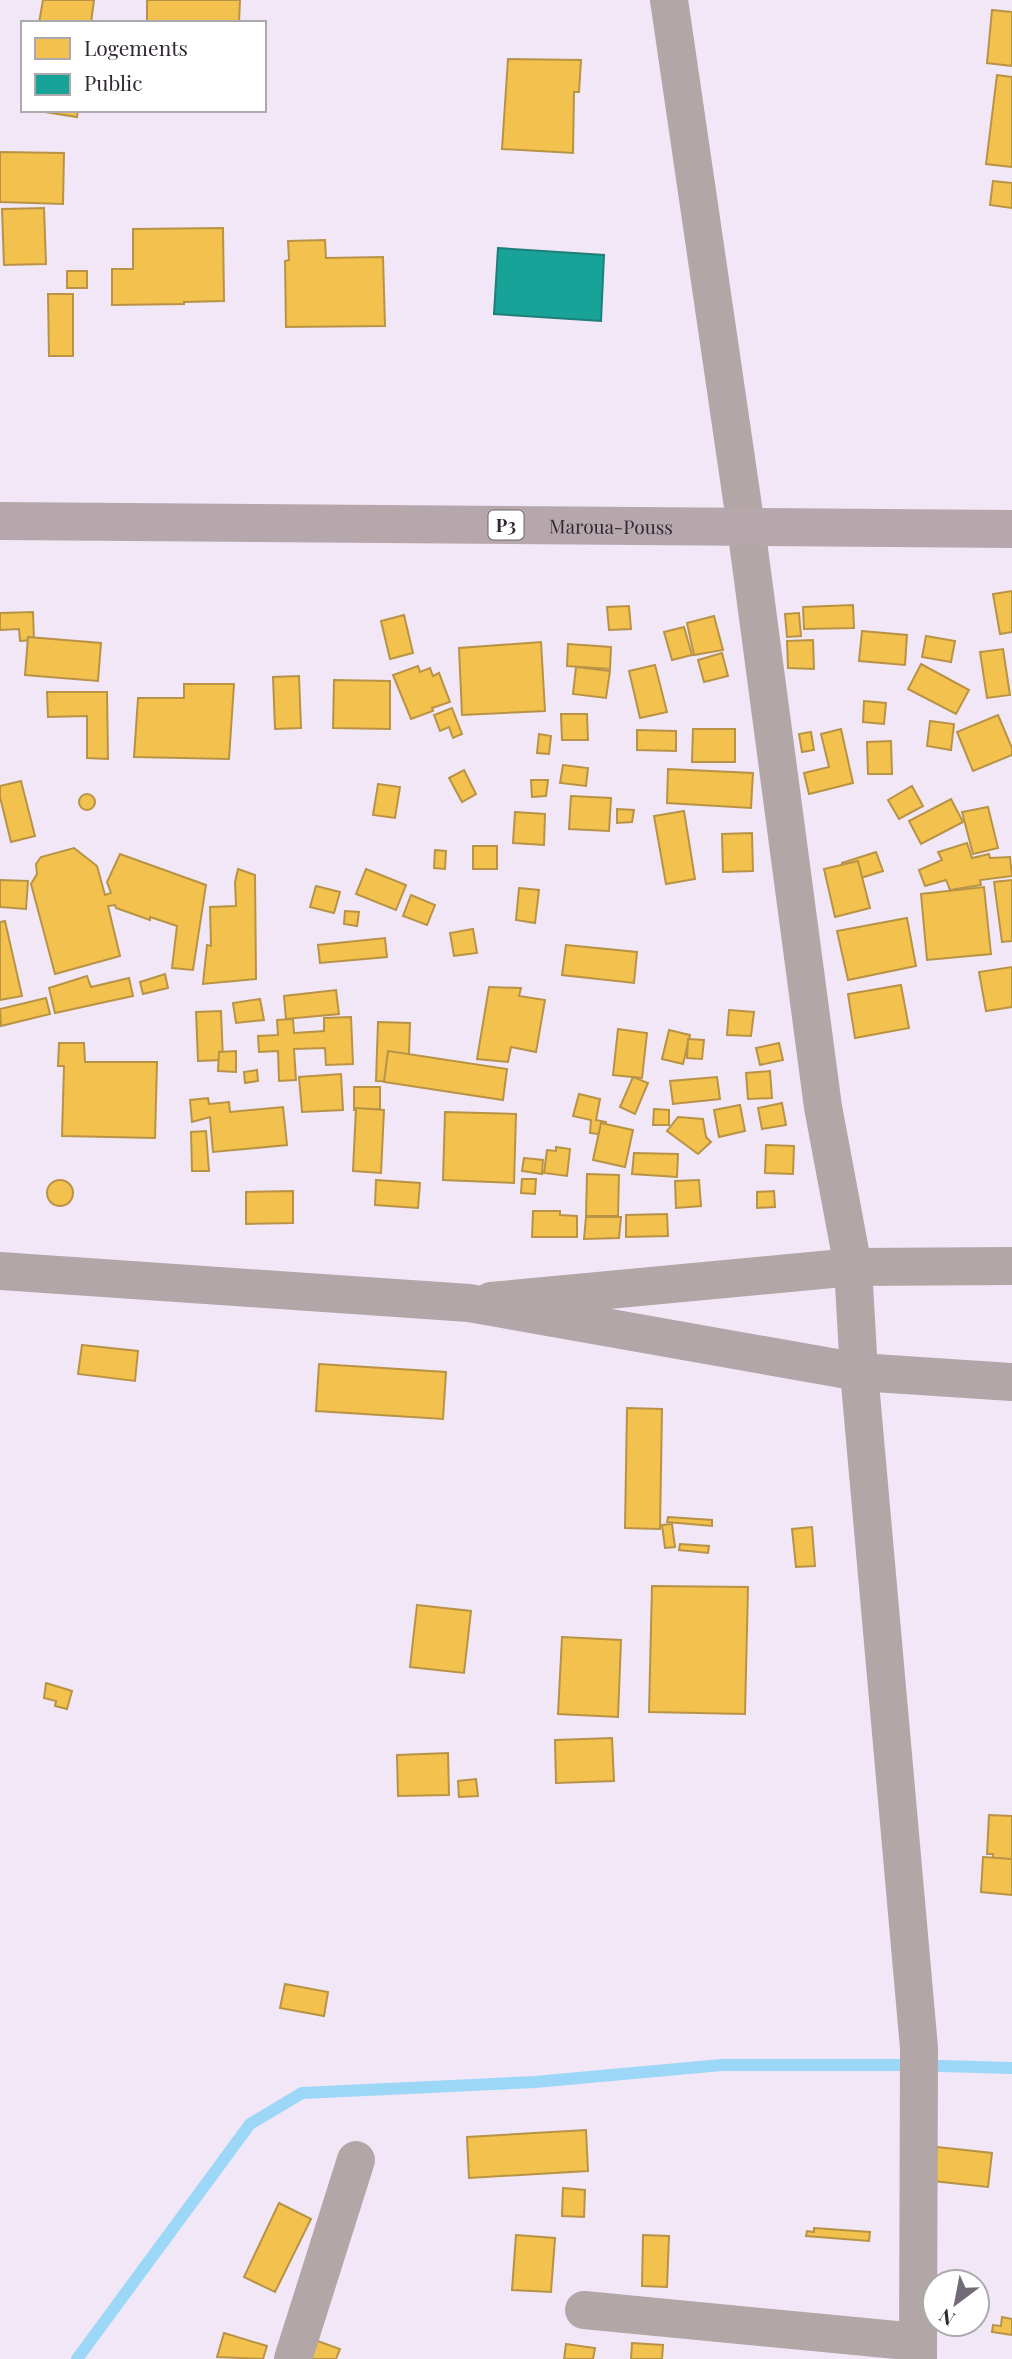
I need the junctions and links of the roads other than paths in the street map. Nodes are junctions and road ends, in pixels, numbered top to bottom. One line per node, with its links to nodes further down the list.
1 (669, 0): 3 (street)
2 (0, 521): 3 (main road, Maroua-Pouss / P3)
3 (746, 527): 4 (main road, Maroua-Pouss / P3); 6 (street)
4 (1012, 529)
5 (1012, 1266): 6 (street)
6 (853, 1267): 8 (street); 9 (street)
7 (0, 1271): 8 (main road)
8 (469, 1303): 9 (main road)
9 (859, 1372): 10 (main road); 13 (street)
10 (1012, 1382)
11 (356, 2160): 14 (street)
12 (584, 2310): 13 (street)
13 (918, 2351)
14 (293, 2359)

